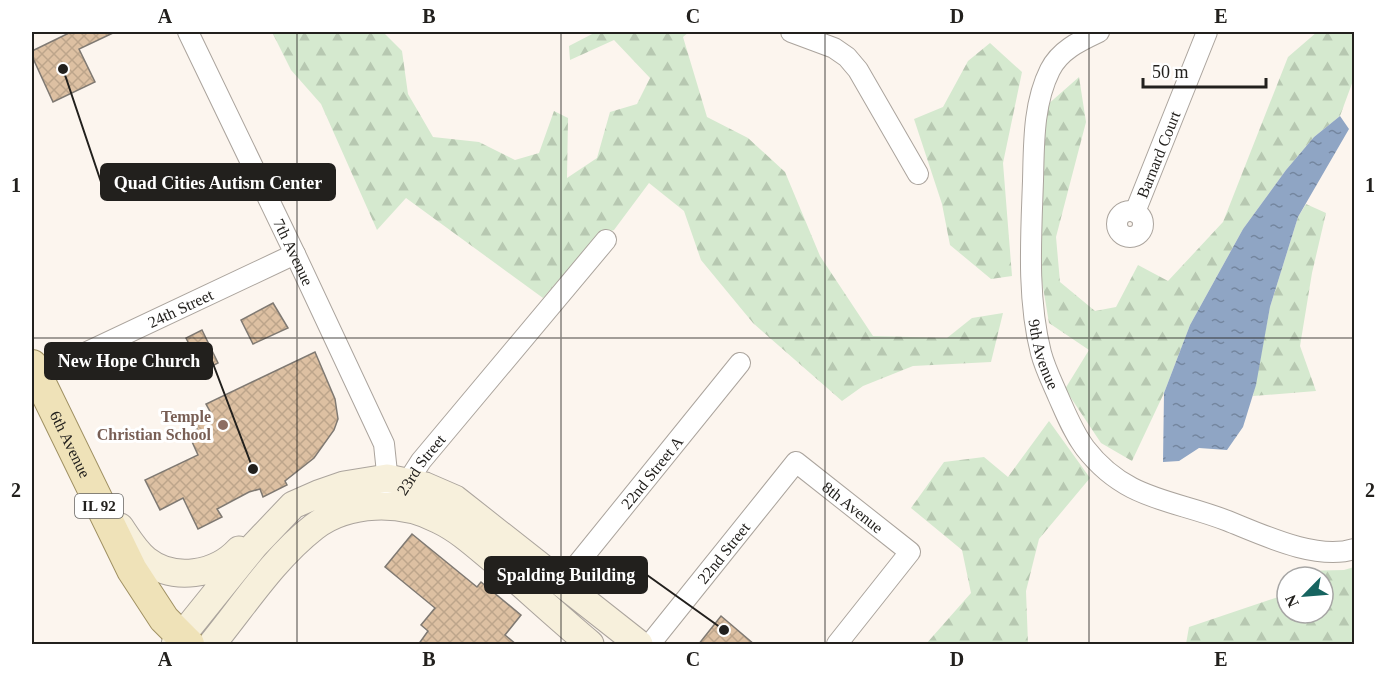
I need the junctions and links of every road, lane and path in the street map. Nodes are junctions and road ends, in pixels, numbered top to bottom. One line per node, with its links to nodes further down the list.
1 (188, 32): 8 (street, 7th Avenue)
2 (791, 32): 5 (street)
3 (1099, 32): 16 (street, 9th Avenue)
4 (1207, 32): 6 (street, Barnard Court)
5 (918, 174)
6 (1135, 212)
7 (606, 240): 13 (street, 23rd Street)
8 (296, 254): 10 (street, 24th Street); 13 (street, 7th Avenue)
9 (740, 363): 17 (street, 22nd Street A)
10 (33, 373): 12 (main road, 6th Avenue / IL 92)
11 (796, 462): 22 (street, 22nd Street); 23 (street, 8th Avenue)
12 (79, 464): 14 (main road); 18 (main road, 6th Avenue / IL 92)
13 (398, 480): 14 (main road, 23rd Street); 15 (street, 23rd Street); 17 (main road)
14 (293, 506): 18 (main road, 23rd Street)
15 (390, 506): 19 (main road, 23rd Street); 20 (main road)
16 (1354, 549)
17 (563, 582): 21 (main road)
18 (182, 642)
19 (212, 645)
20 (590, 645)
21 (639, 645)
22 (650, 645)
23 (837, 645)

